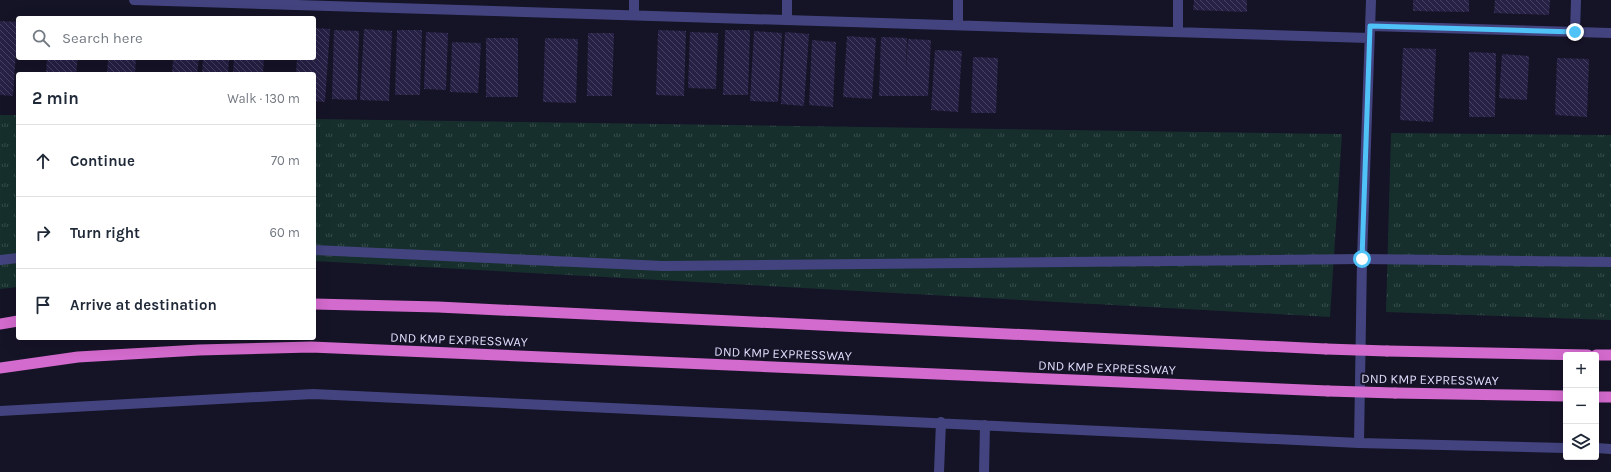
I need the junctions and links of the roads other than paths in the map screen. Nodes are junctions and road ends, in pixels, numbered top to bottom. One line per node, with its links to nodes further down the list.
1 (134, 0): 8 (street)
2 (634, 0): 8 (street)
3 (787, 0): 9 (street)
4 (958, 0): 10 (street)
5 (1178, 0): 12 (street)
6 (1370, 0): 11 (street)
7 (1576, 0): 13 (street)
8 (634, 15): 9 (street)
9 (787, 20): 10 (street)
10 (958, 25): 12 (street)
11 (1370, 26): 13 (street); 15 (street)
12 (1178, 32): 15 (street)
13 (1575, 32): 14 (street)
14 (1611, 33)
15 (1369, 38): 18 (street)
16 (316, 250): 18 (street)
17 (16, 258): 19 (street)
18 (1362, 259): 20 (street); 34 (street)
19 (0, 260)
20 (1611, 262)
21 (316, 304): 24 (highway, DND KMP EXPRESSWAY, bridge)
22 (16, 321): 23 (highway)
23 (0, 324)
24 (1563, 355)
25 (1599, 355): 26 (highway)
26 (1611, 355)
27 (0, 368): 28 (highway, DND KMP EXPRESSWAY, bridge)
28 (1563, 396)
29 (1599, 397): 30 (highway)
30 (1611, 397)
31 (0, 411): 32 (street)
32 (941, 422): 33 (street); 38 (street)
33 (985, 425): 34 (street); 39 (street)
34 (1359, 443): 35 (street)
35 (1563, 448)
36 (1599, 448): 37 (street)
37 (1611, 449)
38 (939, 472)
39 (984, 472)

